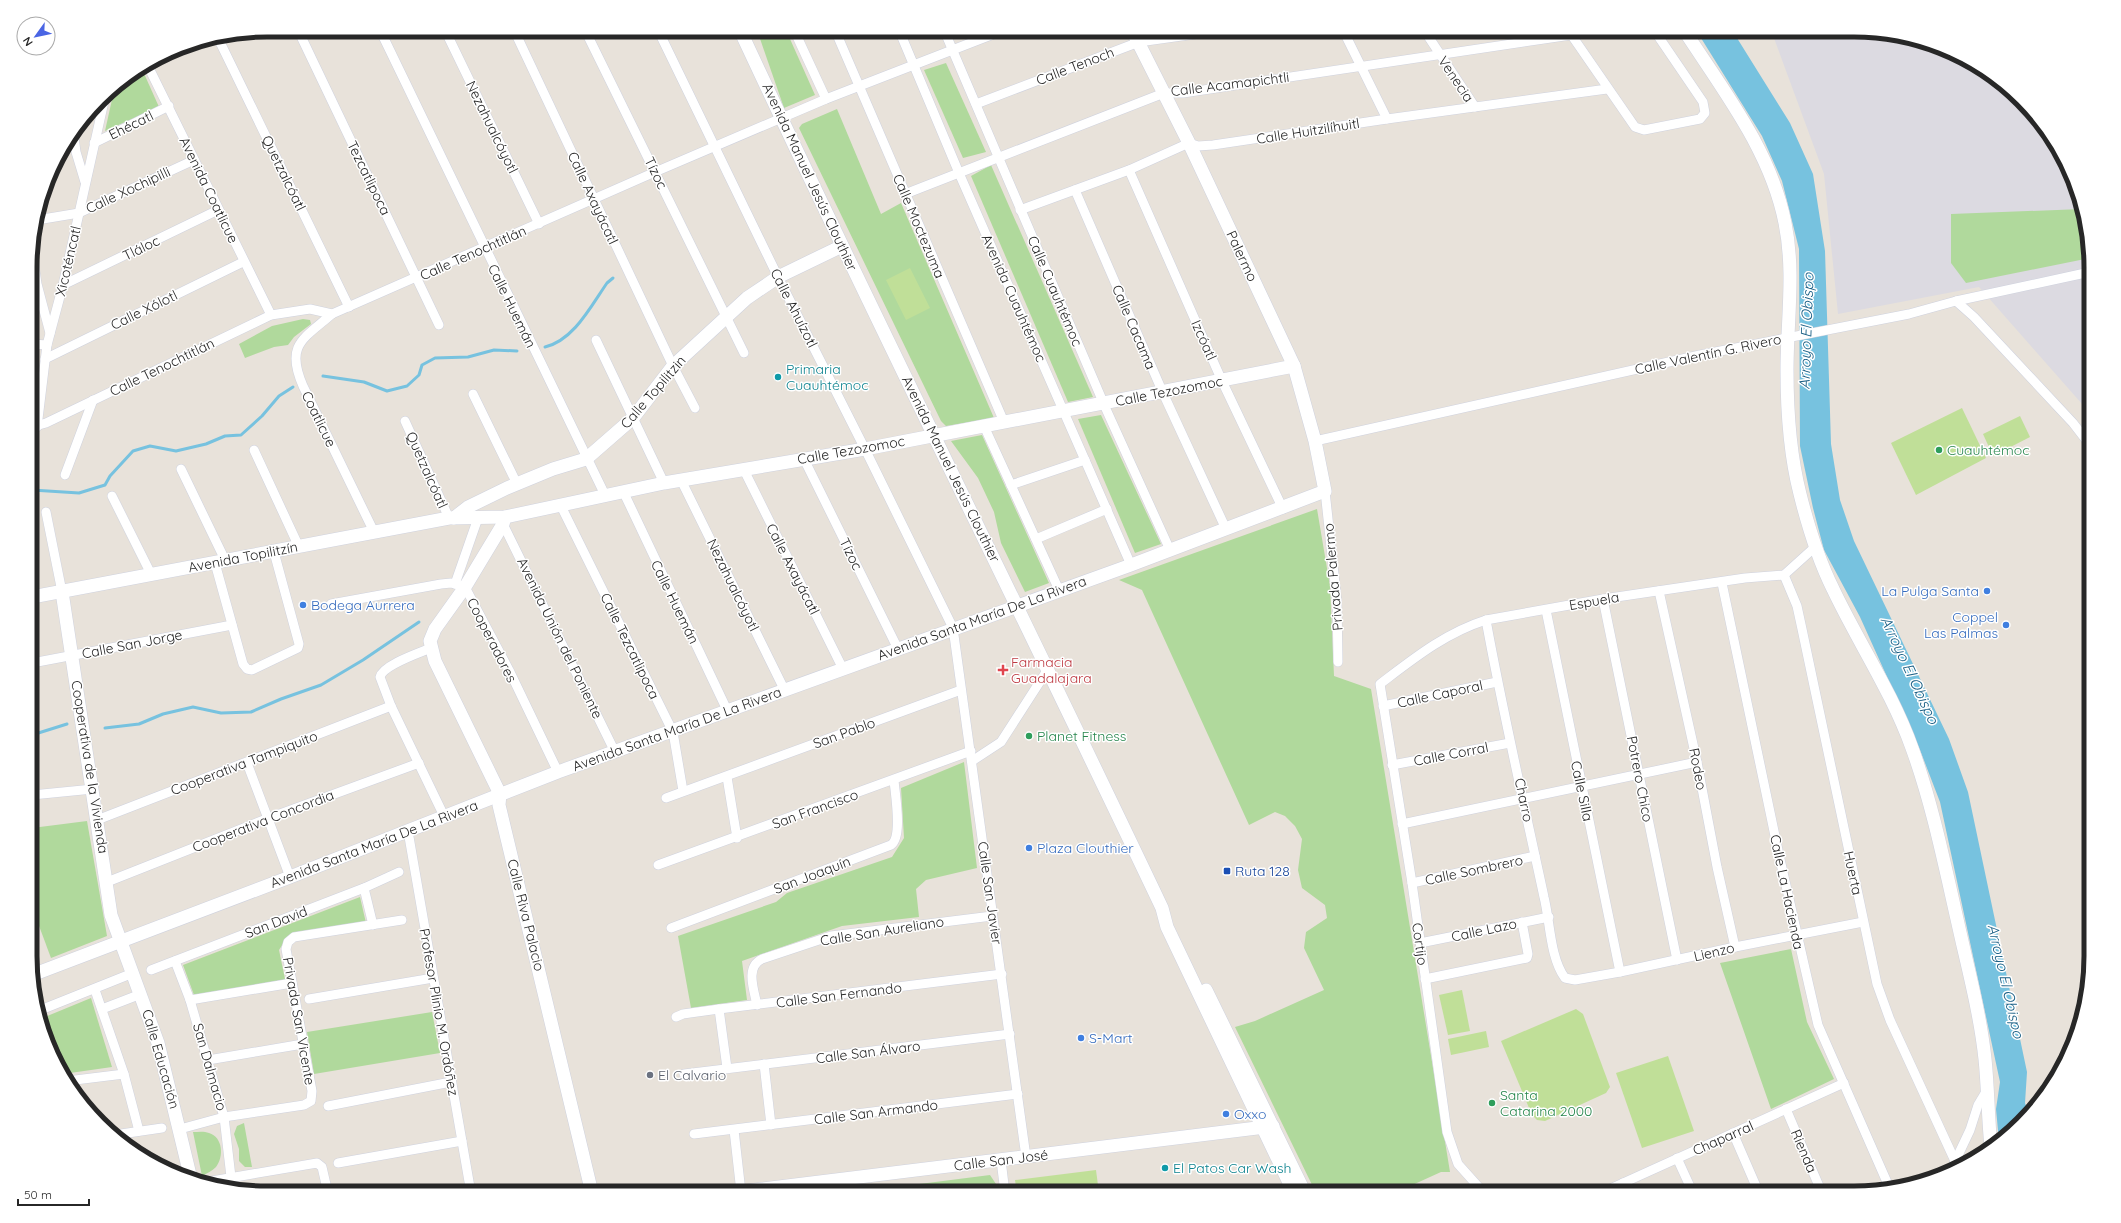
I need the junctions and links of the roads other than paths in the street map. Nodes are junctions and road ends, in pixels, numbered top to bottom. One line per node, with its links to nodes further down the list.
1 (301, 37): 61 (street, Tezcatlipoca)
2 (383, 37): 57 (street, Calle Huemán)
3 (448, 37): 55 (street, Nezahualcóyotl)
4 (517, 37): 50 (street, Calle Axayácatl)
5 (588, 37): 45 (street, Tízoc)
6 (661, 37): 41 (street, Calle Ahuízotl)
7 (743, 37): 36 (street, Avenida Manuel Jesús Clouthier)
8 (797, 37): 31 (street)
9 (838, 37): 28 (street, Calle Moctezuma)
10 (902, 37): 25 (street, Avenida Cuauhtémoc)
11 (947, 37): 23 (street, Calle Cuauhtémoc)
12 (986, 37): 23 (street, Calle Tenochtitlán)
13 (1136, 37): 22 (street, Palermo)
14 (1174, 37): 22 (street, Calle Tenoch)
15 (1346, 37): 26 (street)
16 (1429, 37): 24 (street, Venecia)
17 (1542, 37): 24 (street, Calle Acamapichtli)
18 (1572, 37): 29 (street)
19 (1659, 37): 29 (street)
20 (1689, 37): 71 (street)
21 (220, 42): 65 (street, Quetzalcóatl)
22 (1139, 42): 30 (street, Palermo); 32 (street, Calle Tenoch)
23 (952, 50): 25 (street, Calle Tenochtitlán); 32 (street, Calle Cuauhtémoc)
24 (1441, 56): 26 (street, Calle Acamapichtli); 35 (street, Venecia)
25 (914, 64): 28 (street, Calle Tenochtitlán); 46 (street, Avenida Cuauhtémoc)
26 (1361, 66): 30 (street, Calle Acamapichtli); 37 (street)
27 (150, 69): 34 (street, Avenida Coatlicue)
28 (859, 86): 31 (street, Calle Tenochtitlán); 49 (street, Calle Moctezuma)
29 (1607, 89): 35 (street, Calle Huitzilíhuitl)
30 (1164, 93): 40 (street, Palermo); 42 (street, Calle Acamapichtli)
31 (826, 99): 36 (street, Calle Tenochtitlán)
32 (976, 104): 42 (street, Calle Cuauhtémoc)
33 (103, 105): 39 (street, Xicoténcatl)
34 (169, 106): 39 (street, Ehécatl); 43 (street, Avenida Coatlicue)
35 (1475, 107): 37 (street, Calle Huitzilíhuitl)
36 (781, 118): 41 (street, Calle Tenochtitlán); 56 (street, Avenida Manuel Jesús Clouthier)
37 (1387, 119): 40 (street, Calle Huitzilíhuitl)
38 (75, 141): 47 (street)
39 (94, 143): 47 (street, Xicoténcatl)
40 (1189, 143): 44 (street); 78 (street, Palermo)
41 (715, 147): 45 (street, Calle Tenochtitlán); 60 (street, Calle Ahuízotl)
42 (998, 158): 46 (street, Calle Acamapichtli); 52 (street, Calle Cuauhtémoc)
43 (194, 160): 51 (street, Avenida Coatlicue); 53 (street, Calle Xochipilli)
44 (1129, 170): 48 (street); 79 (street, Izcóatl)
45 (655, 172): 50 (street, Calle Tenochtitlán); 68 (street, Tízoc)
46 (959, 173): 49 (street, Calle Acamapichtli); 86 (street, Avenida Cuauhtémoc)
47 (86, 183): 53 (street, Xicoténcatl)
48 (1075, 190): 52 (street); 80 (street, Calle Cacama)
49 (905, 194): 89 (street, Calle Moctezuma)
50 (594, 199): 55 (street, Calle Tenochtitlán); 77 (street, Calle Axayácatl)
51 (218, 210): 58 (street, Avenida Coatlicue); 63 (street, Tláloc)
52 (1020, 210): 83 (street, Calle Cuauhtémoc)
53 (79, 213): 54 (street, Calle Xochipilli); 63 (street, Xicoténcatl)
54 (42, 219)
55 (539, 224): 57 (street, Calle Tenochtitlán)
56 (842, 246): 60 (street, Calle Topilitzin); 92 (street, Avenida Manuel Jesús Clouthier)
57 (484, 248): 61 (street, Calle Tenochtitlán); 97 (street, Calle Huemán)
58 (243, 262): 67 (street, Avenida Coatlicue); 76 (street, Calle Xólotl)
59 (2084, 273): 64 (street, Calle Valentín G. Rivero)
60 (778, 277): 68 (street, Calle Topilitzin); 95 (street, Calle Ahuízotl)
61 (417, 278): 65 (street, Calle Tenochtitlán); 69 (street, Tezcatlipoca)
62 (37, 284): 70 (street)
63 (63, 285): 70 (street, Xicoténcatl)
64 (1956, 301): 71 (street, Calle Valentín G. Rivero); 93 (street)
65 (349, 307): 66 (street, Calle Tenochtitlán)
66 (332, 314): 67 (street, Calle Tenochtitlán); 119 (street, Coatlicue)
67 (271, 315): 82 (street, Calle Tenochtitlán)
68 (726, 317): 75 (street, Tízoc); 77 (street, Calle Topilitzin)
69 (439, 325)
70 (50, 334): 74 (street, Xicoténcatl)
71 (1792, 337): 94 (street, Calle Valentín G. Rivero); 122 (street)
72 (596, 340): 87 (street)
73 (37, 344): 74 (street)
74 (48, 345): 76 (street, Xicoténcatl)
75 (744, 353)
76 (45, 359): 84 (street, Xicoténcatl)
77 (673, 366): 85 (street, Calle Axayácatl); 87 (street, Calle Topilitzin)
78 (1294, 366): 79 (street, Calle Tezozomoc); 94 (street, Palermo)
79 (1222, 381): 80 (street, Calle Tezozomoc); 113 (street, Izcóatl)
80 (1162, 393): 83 (street, Calle Tezozomoc); 118 (street, Calle Cacama)
81 (473, 394): 105 (street)
82 (93, 400): 90 (street, Calle Tenochtitlán); 102 (street)
83 (1103, 404): 86 (street, Calle Tezozomoc); 123 (street, Calle Cuauhtémoc)
84 (37, 408)
85 (695, 408)
86 (1064, 411): 89 (street, Calle Tezozomoc); 99 (street, Avenida Cuauhtémoc)
87 (633, 418): 97 (street, Calle Topilitzin); 104 (street)
88 (405, 422): 115 (street, Quetzalcóatl)
89 (1004, 422): 91 (street, Calle Tezozomoc)
90 (37, 426)
91 (984, 426): 92 (street, Calle Tezozomoc); 106 (street)
92 (934, 435): 95 (street, Calle Tezozomoc); 137 (street, Avenida Manuel Jesús Clouthier)
93 (2084, 437)
94 (1315, 440): 108 (street, Palermo)
95 (865, 449): 98 (street, Calle Tezozomoc); 141 (street, Calle Ahuízotl)
96 (254, 450): 121 (street)
97 (586, 459): 105 (street, Calle Topilitzin); 109 (street, Calle Huemán)
98 (804, 459): 101 (street, Calle Tezozomoc); 143 (street, Tízoc)
99 (1084, 460): 106 (street); 112 (street, Avenida Cuauhtémoc)
100 (181, 469): 125 (street)
101 (744, 470): 103 (street, Calle Tezozomoc); 147 (street, Calle Axayácatl)
102 (65, 475)
103 (681, 480): 104 (street, Calle Tezozomoc); 152 (street, Nezahualcóyotl)
104 (664, 483): 107 (street, Calle Tezozomoc)
105 (517, 484): 115 (street, Calle Topilitzin)
106 (1011, 485): 120 (street)
107 (623, 491): 109 (street, Calle Tezozomoc); 155 (street, Calle Huemán)
108 (1325, 491): 113 (street, Avenida Santa María De La Rivera); 146 (street, Privada Palermo)
109 (605, 495): 111 (street, Calle Tezozomoc)
110 (112, 496): 127 (street)
111 (560, 506): 117 (street, Calle Tezozomoc); 156 (street, Calle Tezcatlipoca)
112 (1106, 509): 120 (street); 126 (street, Avenida Cuauhtémoc)
113 (1283, 509): 118 (street, Avenida Santa María De La Rivera)
114 (46, 512): 133 (street)
115 (452, 518): 116 (street, Calle Tezozomoc); 119 (street, Avenida Topilitzín)
116 (478, 518): 117 (street, Calle Tezozomoc); 130 (street)
117 (504, 520): 130 (street); 159 (street, Avenida Unión del Poniente)
118 (1226, 529): 123 (street, Avenida Santa María De La Rivera)
119 (374, 532): 121 (street, Avenida Topilitzín)
120 (1036, 539): 131 (street)
121 (299, 547): 124 (street, Avenida Topilitzín)
122 (1815, 547): 128 (street); 231 (street)
123 (1170, 550): 126 (street, Avenida Santa María De La Rivera)
124 (274, 552): 125 (street, Avenida Topilitzín); 140 (street)
125 (220, 562): 127 (street, Avenida Topilitzín); 140 (street)
126 (1131, 565): 131 (street, Avenida Santa María De La Rivera)
127 (151, 574): 133 (street, Avenida Topilitzín)
128 (1784, 575): 129 (street, Espuela); 193 (street, Huerta)
129 (1722, 583): 132 (street, Espuela); 196 (street, Calle La Hacienda)
130 (460, 586): 136 (street, Cooperadores); 142 (street); 165 (street, Cooperadores)
131 (1059, 590): 137 (street, Avenida Santa María De La Rivera)
132 (1660, 591): 135 (street, Espuela); 162 (street, Rodeo)
133 (62, 592): 134 (street, Avenida Topilitzín); 144 (street, Cooperativa de la Vivienda)
134 (37, 596)
135 (1603, 599): 138 (street, Espuela); 166 (street, Potrero Chico)
136 (331, 604)
137 (1016, 605): 141 (street, Avenida Santa María De La Rivera); 148 (street, Avenida Manuel Jesús Clouthier)
138 (1546, 610): 139 (street, Espuela); 169 (street, Calle Silla)
139 (1486, 620): 149 (street, Charro); 150 (street, Espuela)
140 (232, 625): 144 (street, Calle San Jorge)
141 (953, 628): 143 (street, Avenida Santa María De La Rivera); 151 (street, Calle San Javier)
142 (431, 648): 153 (street); 173 (street, Calle Riva Palacio)
143 (898, 649): 147 (street, Avenida Santa María De La Rivera)
144 (73, 656): 145 (street, Calle San Jorge); 170 (street, Cooperativa de la Vivienda)
145 (37, 662)
146 (1338, 662)
147 (843, 669): 152 (street, Avenida Santa María De La Rivera)
148 (1048, 669): 160 (street); 236 (street, Avenida Manuel Jesús Clouthier)
149 (1497, 682): 154 (street, Calle Caporal); 157 (street, Charro)
150 (1380, 684): 154 (street, Cortijo)
151 (961, 690): 158 (street, Calle San Javier); 167 (street, San Pablo)
152 (785, 691): 155 (street, Avenida Santa María De La Rivera)
153 (391, 706): 161 (street); 163 (street, Cooperativa Tampiquito)
154 (1383, 706): 164 (street, Cortijo)
155 (728, 712): 156 (street, Avenida Santa María De La Rivera)
156 (673, 732): 159 (street, Avenida Santa María De La Rivera); 171 (street, Calle Tezcatlipoca)
157 (1510, 742): 164 (street, Calle Corral); 175 (street, Charro)
158 (971, 751): 160 (street, Calle San Javier); 168 (street, San Francisco)
159 (615, 752): 165 (street, Avenida Santa María De La Rivera)
160 (972, 761): 189 (street, Calle San Javier)
161 (419, 762): 176 (street); 177 (street, Cooperativa Concordia)
162 (1697, 762): 166 (street); 199 (street, Rodeo)
163 (247, 763): 177 (street); 178 (street, Cooperativa Tampiquito)
164 (1392, 765): 179 (street, Cortijo)
165 (558, 772): 173 (street, Avenida Santa María De La Rivera)
166 (1639, 775): 169 (street); 200 (street, Potrero Chico)
167 (727, 776): 171 (street, San Pablo); 181 (street)
168 (894, 780): 181 (street, San Francisco); 195 (street, San Joaquín)
169 (1582, 787): 175 (street); 203 (street, Calle Silla)
170 (93, 789): 172 (street); 178 (street, Cooperativa de la Vivienda)
171 (684, 791): 174 (street, San Pablo)
172 (37, 794)
173 (500, 794): 176 (street, Avenida Santa María De La Rivera); 258 (street, Calle Riva Palacio)
174 (666, 798)
175 (1524, 798): 179 (street); 182 (street, Charro)
176 (444, 816): 180 (street, Avenida Santa María De La Rivera)
177 (269, 818): 185 (street); 186 (street, Cooperativa Concordia)
178 (97, 820): 186 (street, Cooperativa de la Vivienda)
179 (1402, 824): 187 (street, Cortijo)
180 (408, 831): 185 (street, Avenida Santa María De La Rivera); 207 (street, Profesor Plinio M. Ordóñez)
181 (737, 838): 183 (street, San Francisco)
182 (1536, 856): 187 (street, Calle Sombrero); 190 (street, Charro)
183 (658, 865)
184 (399, 872): 188 (street, San David)
185 (290, 877): 197 (street, Avenida Santa María De La Rivera)
186 (107, 882): 197 (street, Cooperativa de la Vivienda)
187 (1412, 883): 198 (street, Cortijo)
188 (364, 888): 194 (street); 201 (street, San David)
189 (992, 916): 206 (street, Calle San Javier); 215 (street, Calle San Aureliano)
190 (1549, 917): 192 (street, Calle Lazo); 208 (street, Charro)
191 (402, 920): 194 (street)
192 (1522, 922): 198 (street, Calle Lazo); 209 (street)
193 (1863, 922): 196 (street, Lienzo); 249 (street, Huerta)
194 (373, 925): 210 (street, Privada San Vicente)
195 (671, 928)
196 (1796, 936): 199 (street, Lienzo); 229 (street, Calle La Hacienda)
197 (120, 942): 204 (street, Avenida Santa María De La Rivera); 205 (street, Calle Educación)
198 (1420, 943): 209 (street, Cortijo)
199 (1735, 947): 200 (street, Lienzo)
200 (1677, 960): 203 (street, Lienzo)
201 (175, 961): 202 (street, San David); 214 (street, San Dalmacio)
202 (151, 970)
203 (1620, 972): 208 (street, Lienzo)
204 (37, 973)
205 (133, 973): 211 (street); 212 (street, Calle Educación)
206 (1002, 974): 215 (street, Calle San Fernando); 220 (street, Calle San Javier)
207 (433, 978): 213 (street); 228 (street, Profesor Plinio M. Ordóñez)
208 (1565, 978)
209 (1425, 979): 264 (street, Cortijo)
210 (292, 983): 214 (street); 221 (street, Privada San Vicente)
211 (95, 990): 216 (street); 217 (street)
212 (141, 994): 217 (street); 238 (street, Calle Educación)
213 (308, 999)
214 (190, 1000): 222 (street, San Dalmacio)
215 (757, 1005): 218 (street, Calle San Fernando)
216 (43, 1009)
217 (102, 1009): 225 (street)
218 (719, 1009): 219 (street, Calle San Fernando); 224 (street)
219 (676, 1017)
220 (1010, 1034): 223 (street, Calle San Álvaro); 230 (street, Calle San Javier)
221 (303, 1044): 222 (street); 234 (street, Privada San Vicente)
222 (208, 1060): 234 (street, San Dalmacio)
223 (764, 1064): 224 (street, Calle San Álvaro); 235 (street)
224 (727, 1068): 226 (street, Calle San Álvaro)
225 (124, 1074): 227 (street); 240 (street)
226 (684, 1074)
227 (74, 1080)
228 (451, 1082): 232 (street); 244 (street, Profesor Plinio M. Ordóñez)
229 (1844, 1083): 233 (street, Chaparral); 255 (street, Calle La Hacienda)
230 (1018, 1094): 235 (street, Calle San Armando); 246 (street, Calle San Javier)
231 (1983, 1105): 245 (street); 249 (street)
232 (328, 1106)
233 (1786, 1109): 241 (street, Chaparral); 269 (street, Rienda)
234 (224, 1117): 238 (street); 252 (street, San Dalmacio)
235 (771, 1125): 239 (street, Calle San Armando)
236 (1268, 1127): 246 (street, Calle San José); 262 (street, Avenida Manuel Jesús Clouthier); 263 (street, Avenida Manuel Jesús Clouthier)
237 (162, 1128): 240 (street)
238 (180, 1129): 251 (street, Calle Educación)
239 (734, 1130): 243 (street, Calle San Armando); 259 (street)
240 (139, 1131): 242 (street)
241 (1733, 1133): 247 (street, Chaparral); 268 (street)
242 (121, 1134)
243 (694, 1134)
244 (462, 1141): 250 (street); 257 (street, Profesor Plinio M. Ordóñez)
245 (1991, 1142)
246 (1026, 1157): 248 (street, Calle San José)
247 (1677, 1158): 254 (street, Chaparral); 267 (street)
248 (1001, 1160): 260 (street, Calle San José); 261 (street)
249 (1955, 1161)
250 (338, 1162)
251 (190, 1173)
252 (231, 1177): 253 (street); 256 (street)
253 (215, 1180)
254 (1623, 1183): 265 (street, Chaparral); 266 (street)
255 (1888, 1184)
256 (326, 1186)
257 (470, 1186)
258 (590, 1186)
259 (735, 1186)
260 (816, 1186)
261 (1004, 1186)
262 (1291, 1186)
263 (1301, 1186)
264 (1478, 1186)
265 (1617, 1186)
266 (1624, 1186)
267 (1690, 1186)
268 (1756, 1186)
269 (1819, 1186)

